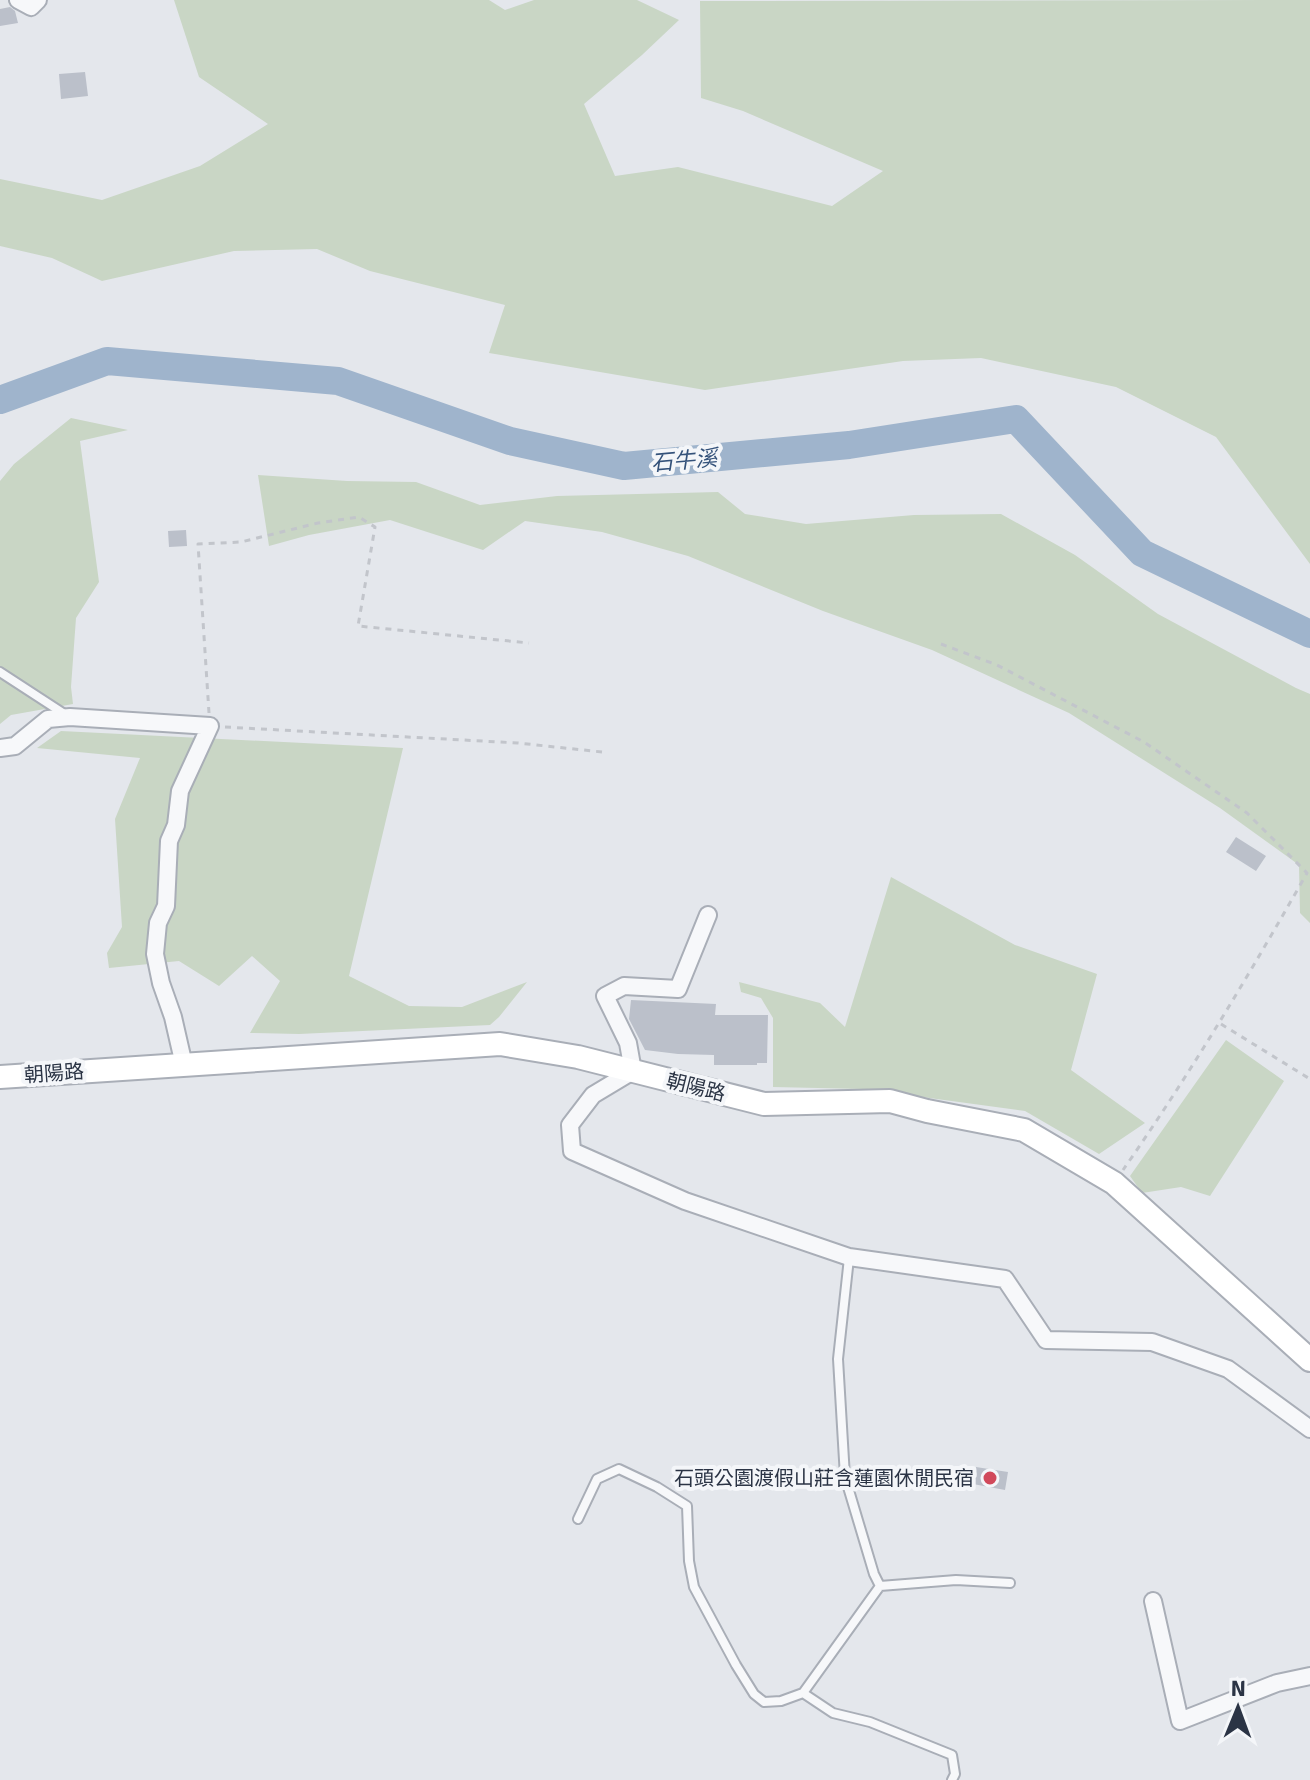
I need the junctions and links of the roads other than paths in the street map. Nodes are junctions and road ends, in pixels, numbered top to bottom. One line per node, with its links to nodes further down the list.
1 (18, 0): 2 (street)
2 (38, 0)
3 (0, 672): 4 (lane)
4 (70, 717): 5 (street); 7 (street)
5 (0, 748)
6 (708, 915): 8 (street)
7 (184, 1065): 8 (main road, 朝陽路); 9 (main road, 朝陽路)
8 (633, 1071): 10 (street); 11 (main road, 朝陽路)
9 (0, 1077)
10 (849, 1257): 12 (street); 15 (lane)
11 (1310, 1360)
12 (1310, 1429)
13 (578, 1519): 18 (lane)
14 (1010, 1583): 15 (lane)
15 (880, 1586): 18 (lane)
16 (1153, 1601): 17 (street)
17 (1310, 1676)
18 (803, 1693): 19 (lane)
19 (952, 1780)

